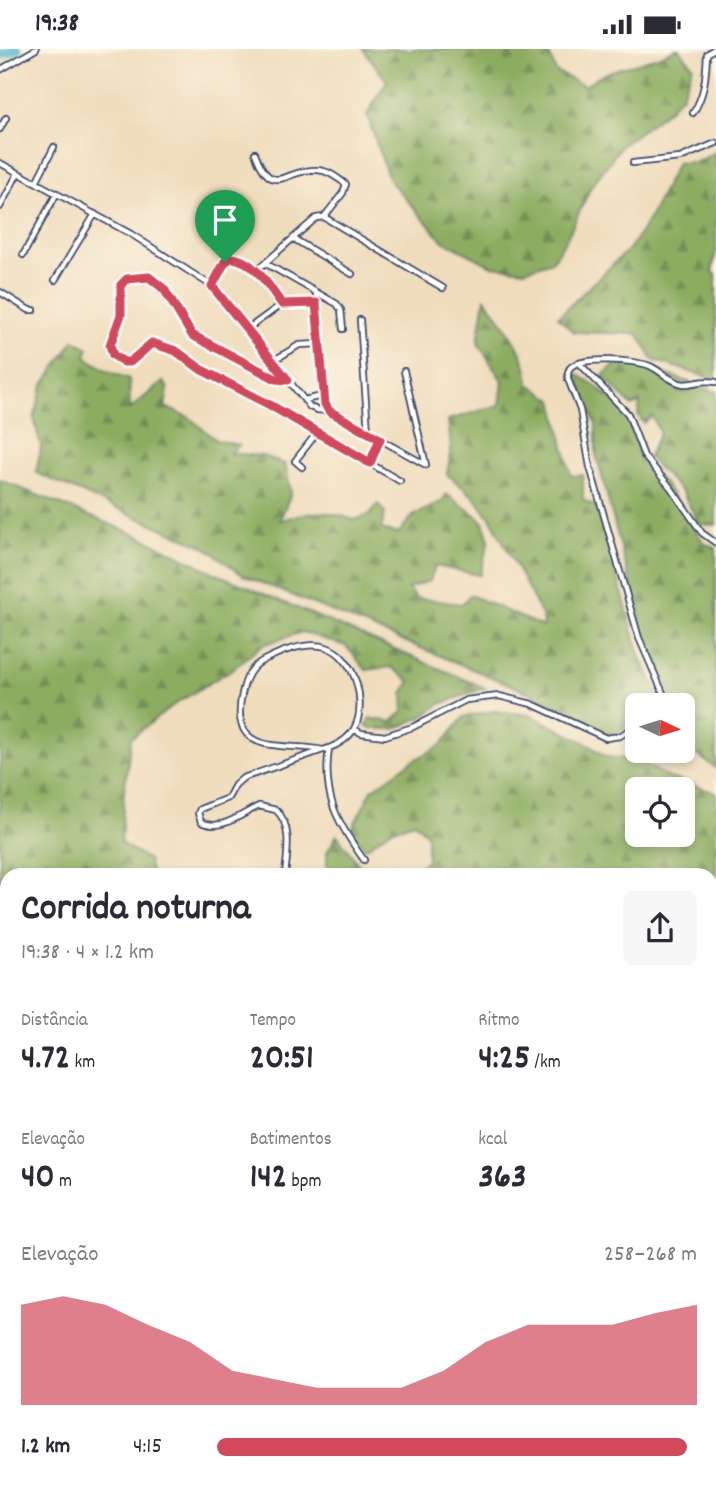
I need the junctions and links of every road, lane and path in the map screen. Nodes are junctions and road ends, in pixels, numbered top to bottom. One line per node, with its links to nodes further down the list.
1 (36, 49): 3 (street)
2 (714, 49): 4 (street)
3 (0, 70)
4 (693, 113)
5 (6, 118): 6 (street)
6 (0, 129)
7 (716, 143): 11 (street)
8 (54, 147): 13 (street)
9 (255, 153): 17 (street)
10 (0, 163): 12 (street)
11 (633, 163)
12 (18, 173): 13 (street); 15 (street)
13 (36, 182): 14 (street)
14 (57, 193): 16 (street); 19 (street)
15 (0, 207)
16 (95, 214): 23 (street); 24 (street)
17 (324, 217): 18 (street); 25 (street)
18 (293, 239): 20 (street); 22 (street)
19 (23, 255)
20 (265, 263): 21 (street); 27 (street)
21 (256, 271): 24 (street); 29 (street)
22 (352, 274)
23 (55, 280)
24 (212, 286): 33 (street)
25 (443, 288)
26 (0, 292): 30 (street)
27 (316, 293): 28 (street); 32 (street)
28 (316, 303): 29 (street); 34 (street)
29 (282, 304): 33 (street)
30 (34, 310)
31 (360, 320): 43 (street)
32 (342, 329)
33 (246, 330): 35 (street)
34 (318, 344): 35 (street); 40 (street)
35 (273, 362): 38 (street)
36 (580, 364): 39 (street); 49 (street); 50 (street)
37 (404, 371): 45 (street)
38 (288, 380): 41 (street); 44 (street)
39 (716, 382)
40 (323, 397): 41 (street); 42 (street)
41 (304, 400): 42 (street)
42 (329, 411): 43 (street)
43 (368, 431): 45 (street)
44 (316, 434): 46 (street); 47 (street)
45 (380, 439): 46 (street)
46 (370, 463): 48 (street)
47 (302, 467)
48 (400, 481)
49 (716, 543)
50 (663, 693)
51 (354, 729): 52 (street); 53 (street); 53 (street)
52 (625, 733)
53 (326, 749): 54 (street); 55 (street)
54 (364, 860)
55 (285, 868)
56 (442, 1489): 57 (street)
57 (451, 1489)

